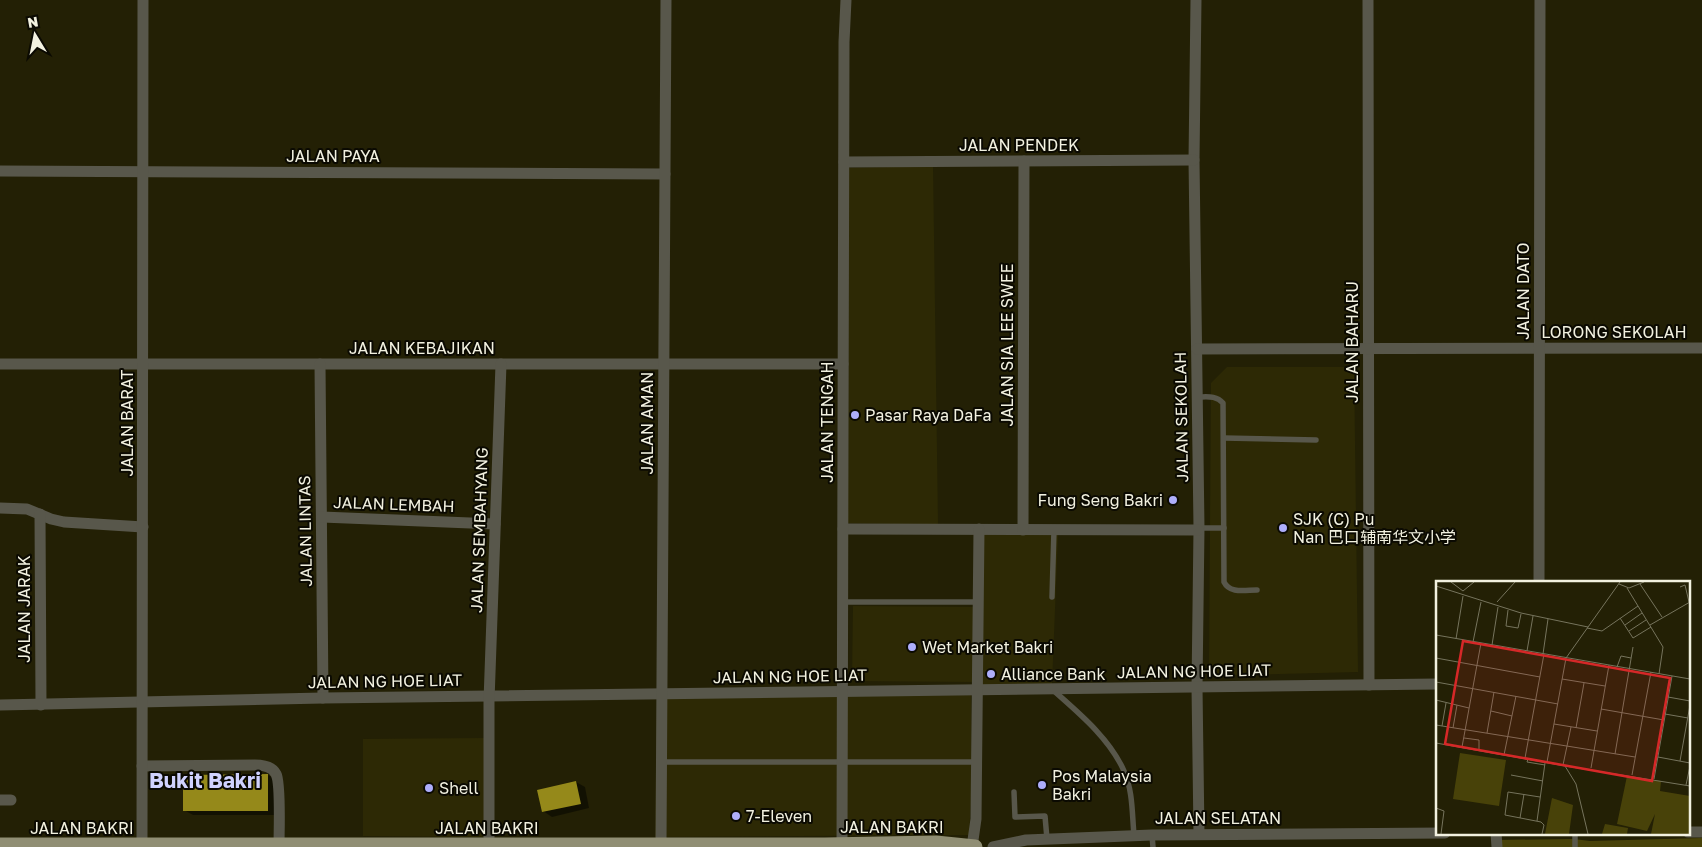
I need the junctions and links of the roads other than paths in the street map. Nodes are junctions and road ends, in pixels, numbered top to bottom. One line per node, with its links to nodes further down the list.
1 (143, 0): 11 (street, JALAN BARAT)
2 (666, 0): 12 (street, JALAN AMAN)
3 (846, 0): 8 (street, JALAN TENGAH)
4 (1196, 0): 7 (street, JALAN SEKOLAH)
5 (1368, 0): 16 (street, JALAN BAHARU)
6 (1540, 0): 13 (street, JALAN DATO)
7 (1194, 160): 9 (street, JALAN PENDEK); 15 (street, JALAN SEKOLAH)
8 (844, 162): 9 (street, JALAN PENDEK); 22 (street, JALAN TENGAH)
9 (1024, 162): 35 (street, JALAN SIA LEE SWEE)
10 (0, 170): 11 (street, JALAN PAYA)
11 (143, 171): 12 (street, JALAN PAYA); 18 (street, JALAN BARAT)
12 (665, 174): 21 (street, JALAN AMAN)
13 (1539, 348): 14 (street, LORONG SEKOLAH); 16 (street, LORONG SEKOLAH); 37 (street, JALAN DATO)
14 (1702, 348)
15 (1197, 349): 16 (street, LORONG SEKOLAH); 23 (street, JALAN SEKOLAH)
16 (1368, 349): 43 (street, JALAN BAHARU)
17 (0, 364): 18 (street, JALAN KEBAJIKAN)
18 (143, 364): 19 (street, JALAN KEBAJIKAN); 30 (street, JALAN BARAT)
19 (320, 364): 20 (street, JALAN KEBAJIKAN); 28 (street, JALAN LINTAS)
20 (501, 364): 21 (street, JALAN KEBAJIKAN); 29 (street, JALAN SEMBAHYANG)
21 (664, 364): 22 (street, JALAN KEBAJIKAN); 48 (street, JALAN AMAN)
22 (844, 364): 34 (street, JALAN TENGAH)
23 (1197, 397): 24 (lane); 33 (street, JALAN SEKOLAH)
24 (1224, 438): 25 (lane); 31 (lane)
25 (1316, 440)
26 (0, 508): 27 (street)
27 (40, 514): 30 (street); 53 (street, JALAN JARAK)
28 (322, 517): 29 (street, JALAN LEMBAH); 49 (street, JALAN LINTAS)
29 (495, 524): 51 (street, JALAN SEMBAHYANG)
30 (143, 527): 50 (street, JALAN BARAT)
31 (1224, 528): 33 (lane); 38 (lane)
32 (979, 529): 34 (street); 35 (street); 41 (street)
33 (1198, 529): 36 (street); 44 (street, JALAN SEKOLAH)
34 (843, 530): 40 (street, JALAN TENGAH)
35 (1023, 530): 36 (street)
36 (1054, 530): 39 (lane)
37 (1539, 581)
38 (1257, 590)
39 (1052, 597)
40 (843, 602): 41 (lane); 47 (street, JALAN TENGAH)
41 (978, 602): 46 (street)
42 (1436, 684): 43 (street, JALAN NG HOE LIAT)
43 (1369, 685): 44 (street, JALAN NG HOE LIAT)
44 (1197, 687): 45 (street, JALAN NG HOE LIAT); 60 (street, JALAN SEKOLAH)
45 (1052, 689): 46 (street, JALAN NG HOE LIAT); 64 (lane)
46 (977, 690): 47 (street, JALAN NG HOE LIAT); 55 (street)
47 (842, 692): 48 (street, JALAN NG HOE LIAT); 56 (street, JALAN TENGAH)
48 (662, 694): 51 (street, JALAN NG HOE LIAT); 54 (street, JALAN AMAN)
49 (323, 698): 50 (street, JALAN NG HOE LIAT); 51 (street, JALAN NG HOE LIAT)
50 (142, 703): 53 (street, JALAN NG HOE LIAT); 57 (street, JALAN BARAT)
51 (490, 703): 69 (street, JALAN SEMBAHYANG)
52 (0, 705): 53 (street, JALAN NG HOE LIAT)
53 (40, 705)
54 (661, 762): 56 (lane); 70 (street, JALAN AMAN)
55 (976, 762): 56 (lane); 79 (street)
56 (842, 763): 71 (street, JALAN TENGAH)
57 (142, 766): 67 (street, JALAN BARAT); 68 (street)
58 (1014, 792): 65 (lane)
59 (1436, 833): 60 (street, JALAN SELATAN)
60 (1199, 834): 63 (street, JALAN SELATAN)
61 (1496, 834): 82 (street)
62 (1575, 834): 83 (lane)
63 (1152, 835): 64 (street, JALAN SELATAN); 81 (lane)
64 (1134, 836): 65 (street, JALAN SELATAN)
65 (1047, 839): 80 (street, JALAN SELATAN)
66 (0, 845): 73 (main road, JALAN BAKRI)
67 (142, 845): 68 (main road, JALAN BAKRI); 74 (main road, JALAN BAKRI)
68 (279, 845): 69 (main road, JALAN BAKRI)
69 (489, 845): 75 (main road, JALAN BAKRI)
70 (661, 845): 76 (main road, JALAN BAKRI); 77 (main road, JALAN BAKRI)
71 (842, 845): 72 (main road, JALAN BAKRI); 78 (main road, JALAN BAKRI)
72 (916, 845): 79 (main road, JALAN BAKRI)
73 (69, 846): 74 (main road, JALAN BAKRI)
74 (106, 846)
75 (544, 846): 76 (main road, JALAN BAKRI)
76 (575, 846)
77 (680, 846): 78 (main road, JALAN BAKRI)
78 (825, 846)
79 (973, 847)
80 (993, 847)
81 (1153, 847)
82 (1497, 847)
83 (1576, 847)

